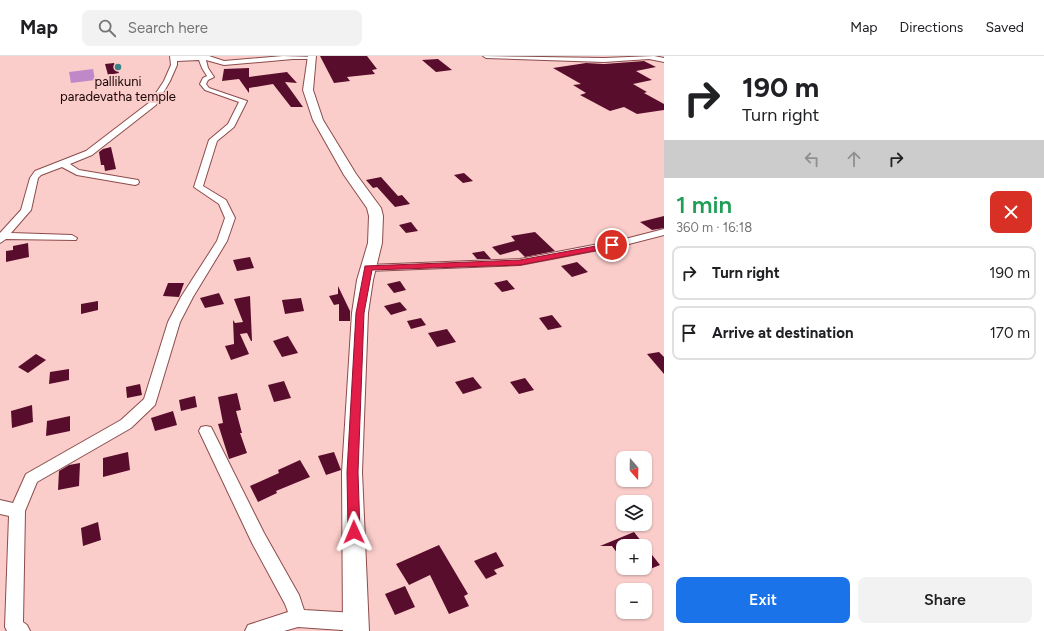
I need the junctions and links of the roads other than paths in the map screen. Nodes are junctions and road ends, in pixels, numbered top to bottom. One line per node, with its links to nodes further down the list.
1 (486, 56): 5 (street)
2 (173, 57): 4 (street); 6 (street)
3 (312, 57): 4 (street); 12 (main road)
4 (202, 58): 15 (street)
5 (660, 58)
6 (63, 164): 7 (street); 9 (street)
7 (135, 182)
8 (664, 232): 12 (street)
9 (1, 237): 10 (street); 11 (street)
10 (72, 238)
11 (0, 250)
12 (368, 268): 17 (main road)
13 (206, 432): 16 (street)
14 (0, 506): 15 (street)
15 (17, 511): 18 (street)
16 (298, 618): 17 (street); 19 (street)
17 (356, 626)
18 (14, 630)
19 (254, 631)

